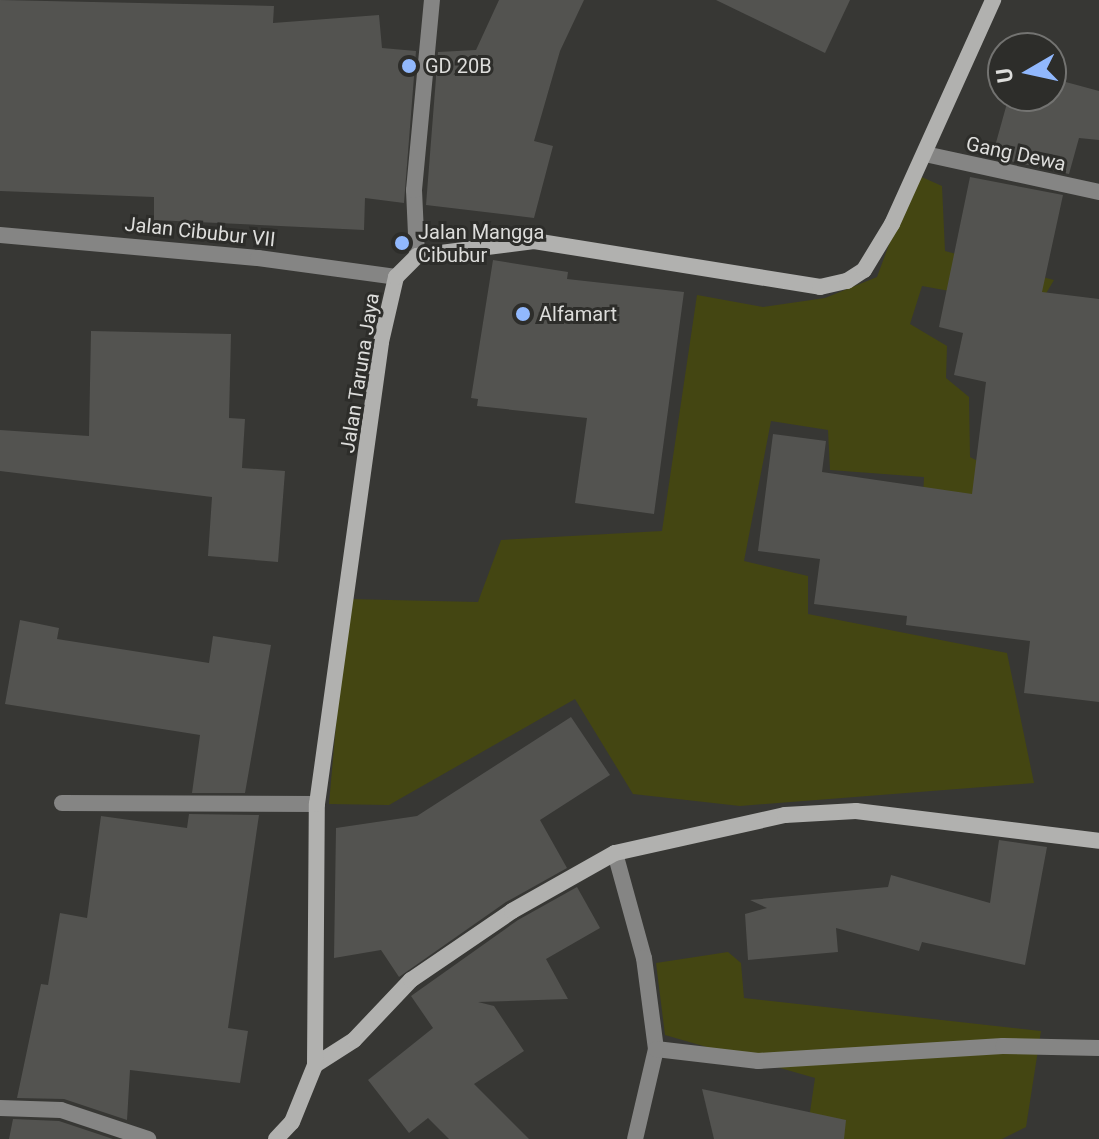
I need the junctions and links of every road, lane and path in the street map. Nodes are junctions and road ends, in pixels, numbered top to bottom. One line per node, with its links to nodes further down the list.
1 (432, 0): 6 (street)
2 (993, 0): 3 (street)
3 (925, 154): 4 (street, Gang Dewa); 6 (street)
4 (1099, 192)
5 (0, 235): 7 (street, Jalan Cibubur VII)
6 (417, 256): 7 (street, Jalan Taruna Jaya)
7 (396, 277): 9 (street, Jalan Taruna Jaya)
8 (62, 803): 9 (street)
9 (317, 804): 14 (street, Jalan Taruna Jaya)
10 (1099, 841): 11 (street)
11 (615, 853): 13 (street); 14 (street)
12 (1099, 1048): 13 (street)
13 (656, 1049): 18 (street)
14 (315, 1065): 17 (street)
15 (0, 1108): 16 (street)
16 (148, 1139)
17 (276, 1139)
18 (635, 1139)

